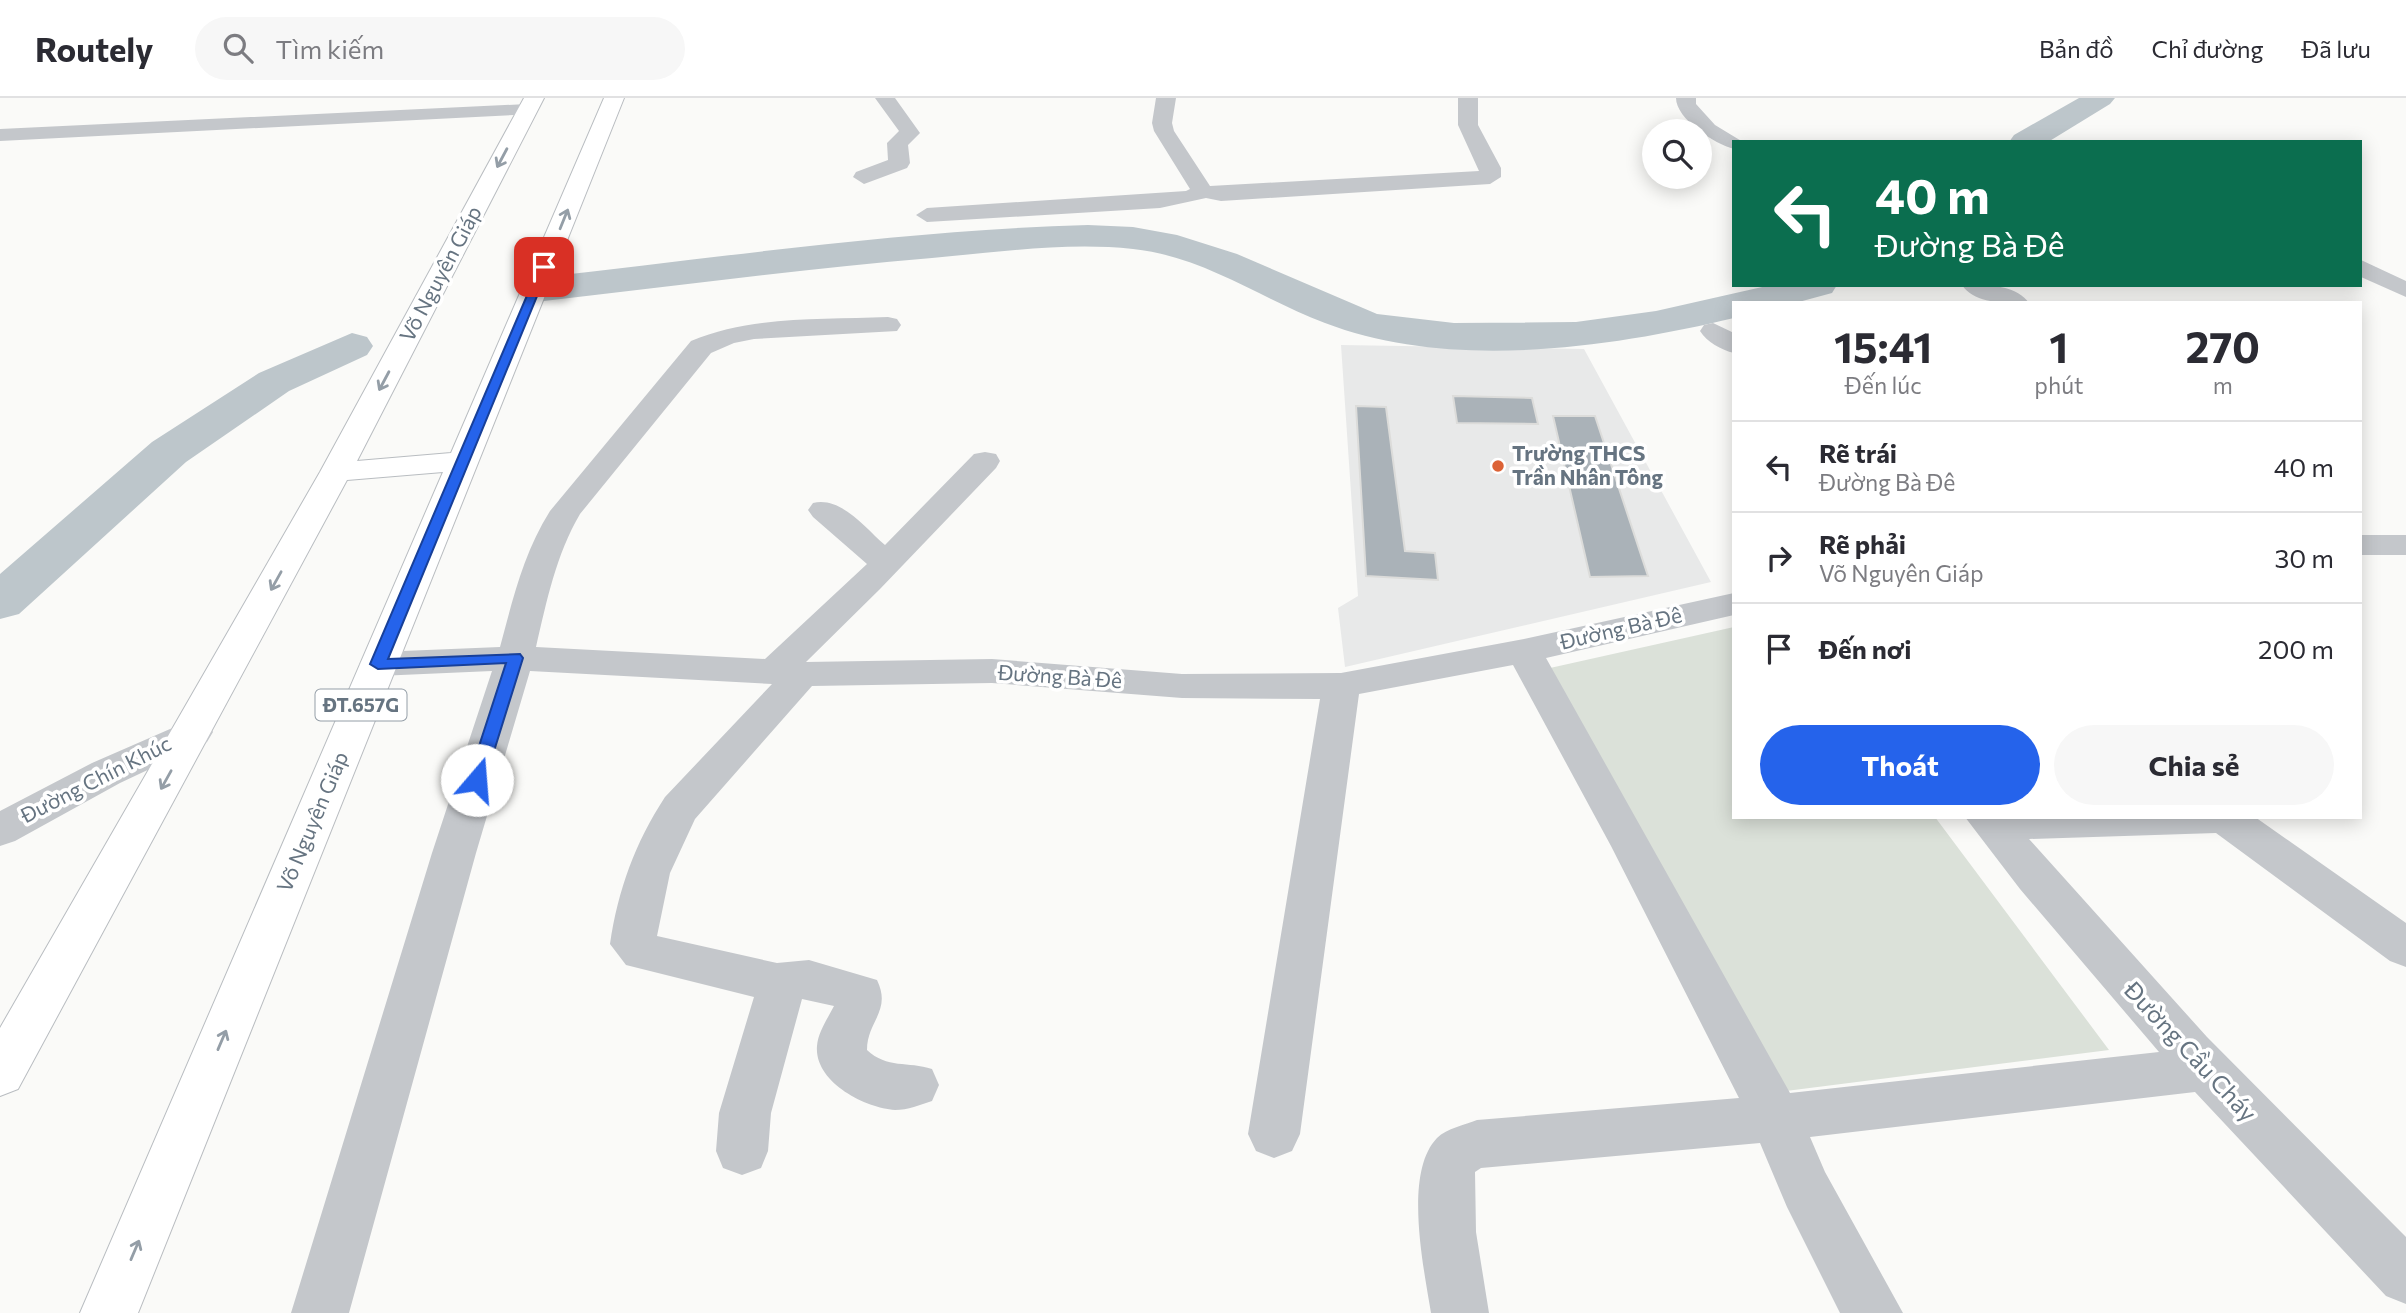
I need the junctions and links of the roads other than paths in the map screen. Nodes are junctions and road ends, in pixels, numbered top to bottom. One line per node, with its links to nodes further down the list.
1 (614, 98): 17 (main road, Võ Nguyên Giáp / ĐT.657G, one-way to 1)
2 (885, 98): 9 (street)
3 (1166, 98): 10 (street)
4 (1468, 98): 10 (street)
5 (1686, 98): 8 (street)
6 (530, 104): 7 (street); 19 (main road, Võ Nguyên Giáp, one-way to 19)
7 (2, 137)
8 (1732, 142)
9 (864, 177)
10 (1203, 191): 11 (street)
11 (927, 215)
12 (2362, 268): 14 (street)
13 (1979, 287): 15 (street)
14 (2406, 290)
15 (2011, 301)
16 (888, 325): 26 (street)
17 (464, 461): 19 (main road); 27 (main road, Võ Nguyên Giáp / ĐT.657G)
18 (985, 461): 23 (street)
19 (336, 472): 30 (main road, Võ Nguyên Giáp, one-way to 30)
20 (824, 510): 23 (street)
21 (2362, 545): 22 (street)
22 (2406, 545)
23 (886, 562): 28 (street)
24 (1732, 604): 25 (street, Đường Bà Đê)
25 (1524, 651): 29 (street, Đường Bà Đê); 40 (street)
26 (515, 658): 27 (street, Đường Bà Đê); 28 (street, Đường Bà Đê); 45 (street)
27 (378, 664): 44 (main road, Võ Nguyên Giáp / ĐT.657G, one-way to 27)
28 (788, 673): 29 (street, Đường Bà Đê); 36 (street)
29 (1341, 685): 41 (street)
30 (193, 732): 34 (street, Đường Chín Khúc); 38 (main road, Võ Nguyên Giáp, one-way to 38)
31 (2147, 819): 33 (street)
32 (2227, 819): 35 (street)
33 (1989, 821): 37 (street, Đường Cầu Cháy)
34 (0, 830)
35 (2406, 948)
36 (771, 983): 39 (street); 42 (street)
37 (2203, 1069): 40 (street); 43 (street, Đường Cầu Cháy)
38 (0, 1074)
39 (914, 1085)
40 (1776, 1118): 46 (street); 47 (street)
41 (1273, 1134)
42 (742, 1151)
43 (2406, 1276)
44 (109, 1313)
45 (320, 1313)
46 (1460, 1313)
47 (1874, 1313)

